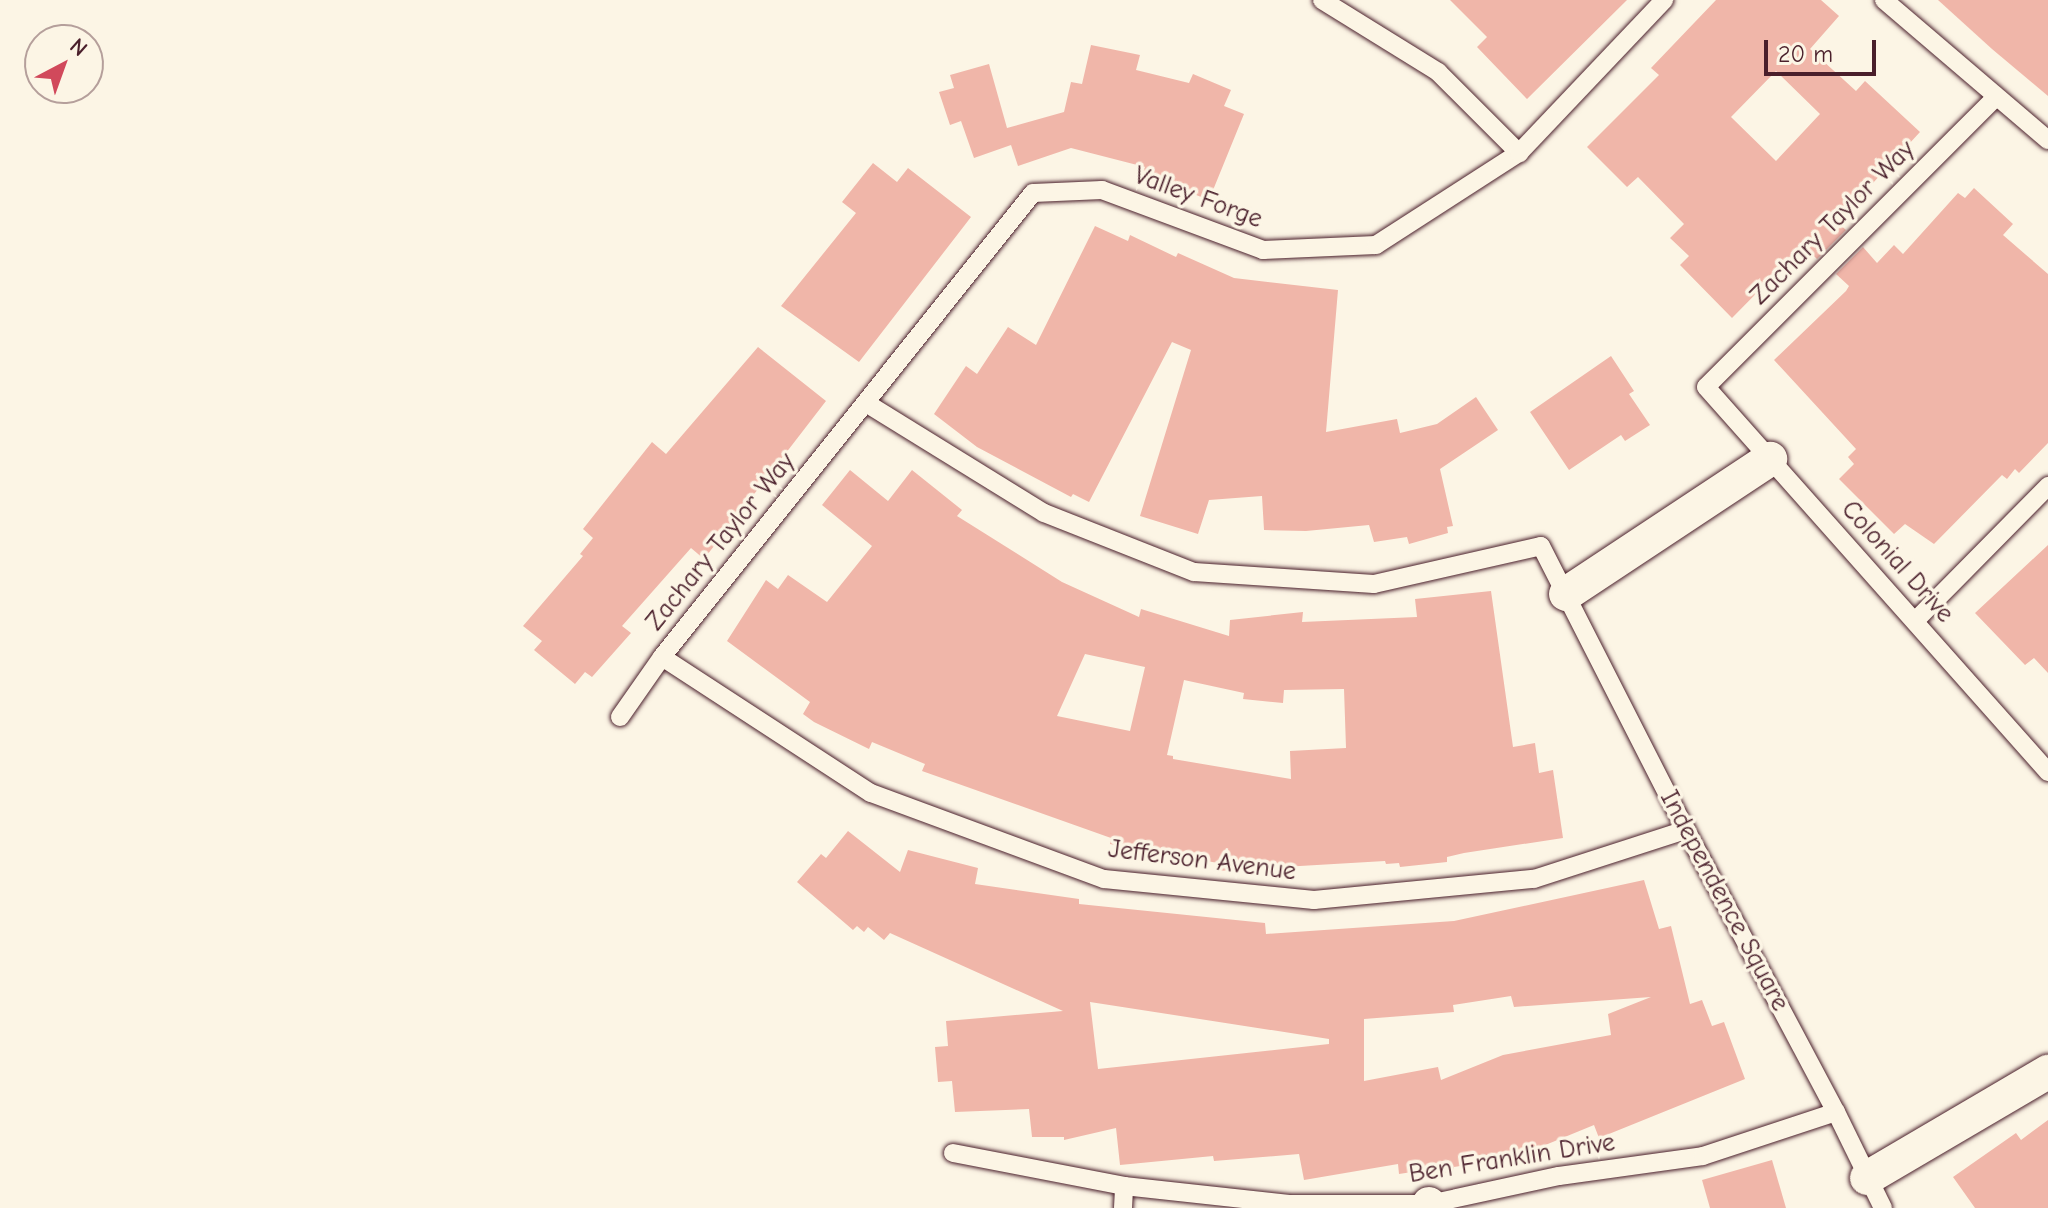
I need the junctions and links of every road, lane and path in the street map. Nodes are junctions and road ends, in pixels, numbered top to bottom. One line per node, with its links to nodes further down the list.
1 (1322, 0): 6 (lane)
2 (1664, 0): 6 (lane, Valley Forge)
3 (1884, 0): 4 (lane)
4 (1996, 97): 5 (lane); 7 (lane, Zachary Taylor Way)
5 (2048, 140)
6 (1519, 153): 8 (lane, Valley Forge)
7 (1706, 387): 9 (lane, Colonial Drive)
8 (866, 403): 11 (lane, Independence Square); 13 (lane, Zachary Taylor Way)
9 (1770, 459): 11 (street); 12 (lane, Colonial Drive)
10 (2048, 486): 12 (lane)
11 (1566, 594): 16 (lane, Independence Square)
12 (1915, 621): 15 (lane, Colonial Drive)
13 (662, 657): 14 (lane, Zachary Taylor Way); 16 (lane, Jefferson Avenue)
14 (620, 717)
15 (2048, 772)
16 (1686, 830): 18 (lane, Independence Square)
17 (2048, 1072): 20 (street)
18 (1836, 1112): 20 (lane, Independence Square); 22 (lane, Ben Franklin Drive)
19 (953, 1153): 21 (lane, Ben Franklin Drive)
20 (1867, 1178): 24 (lane, Independence Square)
21 (1124, 1186): 22 (lane, Ben Franklin Drive); 23 (lane)
22 (1429, 1206)
23 (1123, 1208)
24 (1883, 1208)

